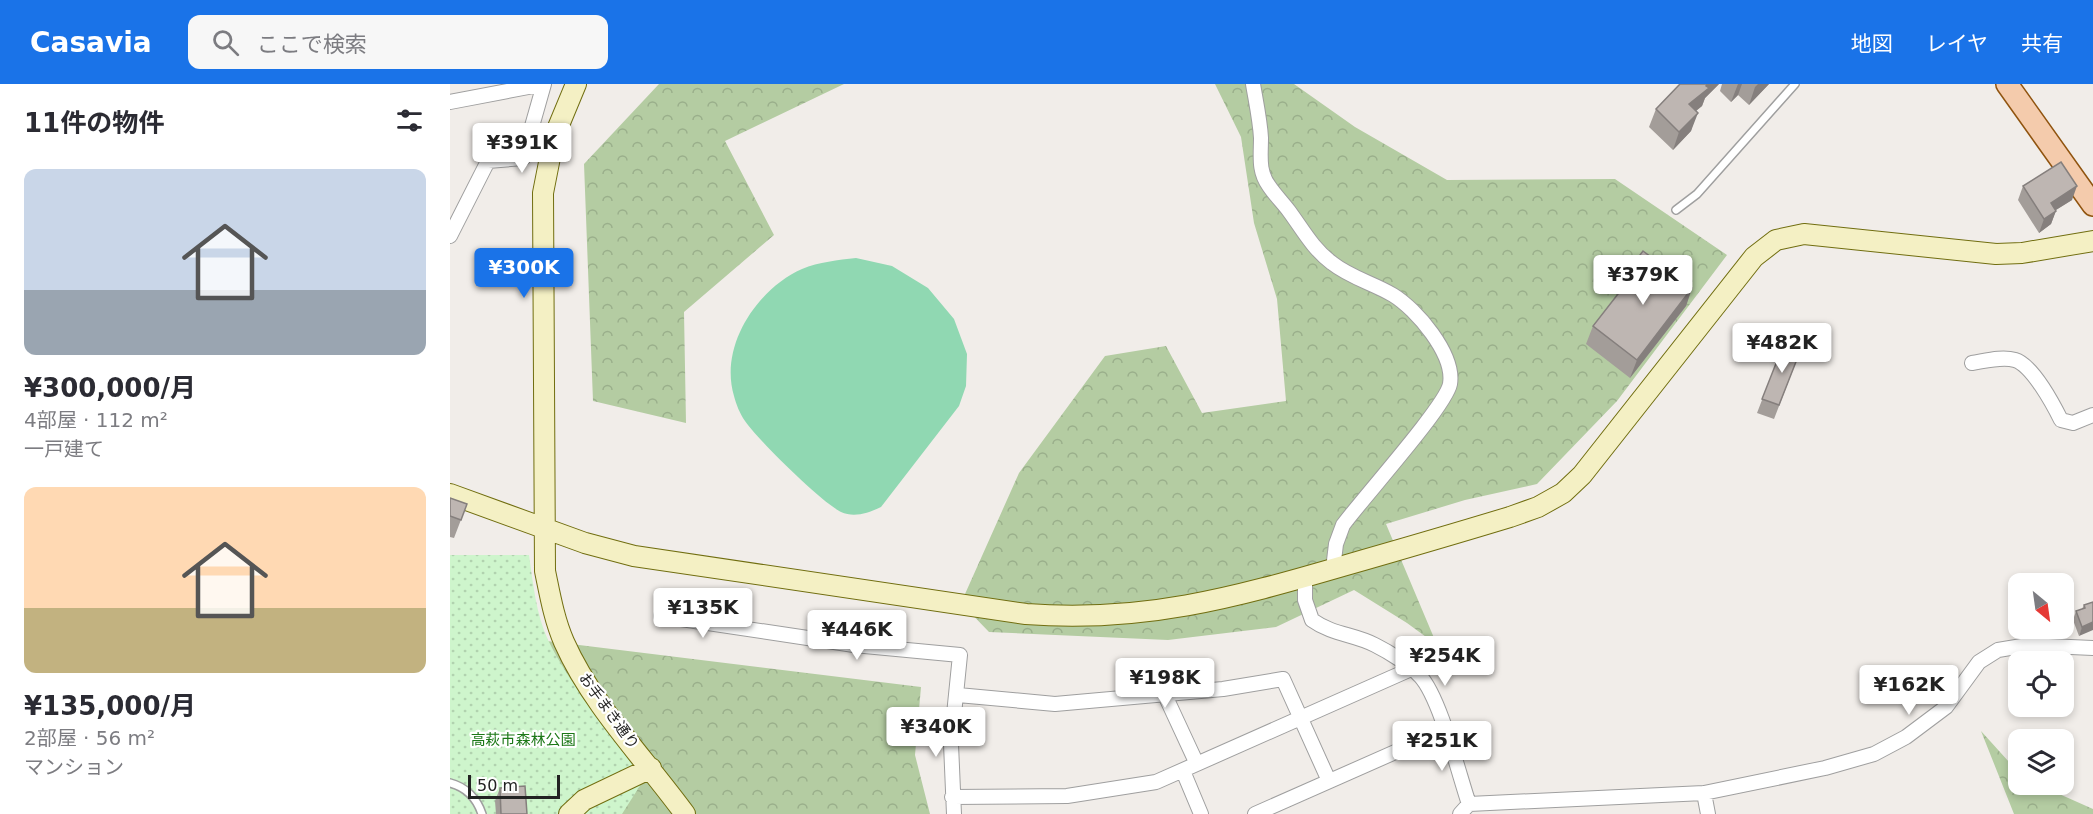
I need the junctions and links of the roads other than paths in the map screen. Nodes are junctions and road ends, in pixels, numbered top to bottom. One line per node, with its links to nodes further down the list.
1 (544, 84): 6 (street); 9 (street)
2 (576, 84): 14 (street, お手まき通り)
3 (1253, 84): 15 (street)
4 (1795, 84): 8 (lane)
5 (2007, 84): 7 (main road)
6 (450, 102)
7 (2093, 205)
8 (1676, 210)
9 (450, 236)
10 (2093, 241): 15 (street)
11 (1972, 363): 12 (street)
12 (2093, 415)
13 (450, 494): 14 (street)
14 (543, 528): 16 (street); 25 (street, お手まき通り)
15 (1334, 569): 16 (street)
16 (1305, 577): 19 (street)
17 (661, 616): 21 (street)
18 (2093, 648): 29 (street)
19 (1411, 669): 22 (street); 23 (street)
20 (1164, 693): 21 (street); 22 (street); 24 (street)
21 (958, 695): 30 (street)
22 (1300, 716): 24 (street); 27 (street)
23 (1445, 730): 27 (street); 31 (street)
24 (1197, 762): 26 (street)
25 (651, 768): 33 (street); 34 (street, お手まき通り)
26 (1183, 771): 30 (street); 36 (street)
27 (1329, 781): 37 (street)
28 (450, 783): 32 (lane)
29 (1704, 793): 31 (street); 38 (street)
30 (952, 797): 35 (street)
31 (1464, 809)
32 (482, 814)
33 (569, 814)
34 (685, 814)
35 (954, 814)
36 (1201, 814)
37 (1255, 814)
38 (1708, 814)

